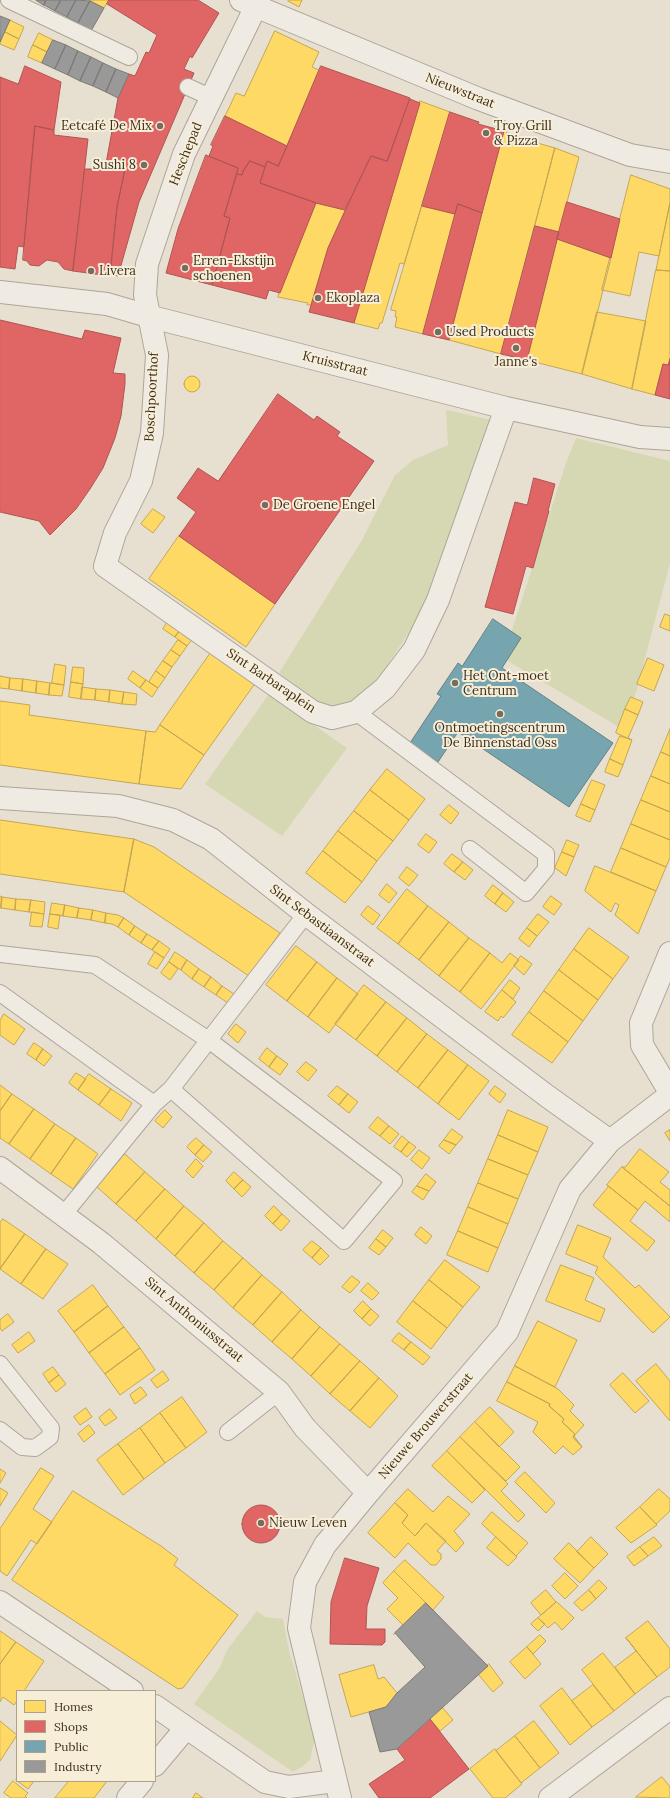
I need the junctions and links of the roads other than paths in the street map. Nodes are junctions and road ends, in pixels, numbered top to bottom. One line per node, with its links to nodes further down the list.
1 (9, 0): 3 (lane)
2 (251, 2): 5 (street, Heschepad); 6 (street, Nieuwstraat)
3 (129, 57)
4 (188, 87): 5 (lane)
5 (210, 97): 8 (street, Heschepad)
6 (670, 162)
7 (0, 292): 8 (street, Kruisstraat)
8 (148, 316): 9 (street, Kruisstraat); 11 (street, Boschpoorthof)
9 (506, 408): 10 (street, Kruisstraat); 12 (street, Sint Barbaraplein)
10 (670, 439)
11 (105, 566): 12 (street, Sint Barbaraplein)
12 (356, 712): 14 (lane)
13 (0, 798): 15 (street, Sint Sebastiaanstraat)
14 (470, 849)
15 (306, 914): 19 (lane); 23 (street, Sint Sebastiaanstraat)
16 (670, 953): 21 (street, Nieuwe Brouwerstraat)
17 (0, 954): 19 (lane)
18 (0, 993): 22 (lane)
19 (210, 1041): 20 (lane); 20 (lane)
20 (171, 1089): 22 (lane)
21 (670, 1094): 23 (street, Nieuwe Brouwerstraat)
22 (154, 1104): 25 (lane)
23 (610, 1141): 30 (street, Nieuwe Brouwerstraat)
24 (0, 1168): 25 (street, Sint Anthoniusstraat)
25 (64, 1214): 27 (street, Sint Anthoniusstraat)
26 (0, 1364): 28 (lane)
27 (279, 1392): 29 (lane); 30 (street, Sint Anthoniusstraat)
28 (0, 1430)
29 (228, 1432)
30 (368, 1493): 38 (street, Nieuwe Brouwerstraat)
31 (0, 1602): 32 (street)
32 (131, 1690)
33 (156, 1707): 35 (street)
34 (670, 1708): 40 (street)
35 (186, 1728): 36 (street); 38 (street)
36 (156, 1764)
37 (141, 1782): 39 (street)
38 (337, 1789)
39 (128, 1798)
40 (550, 1798)

